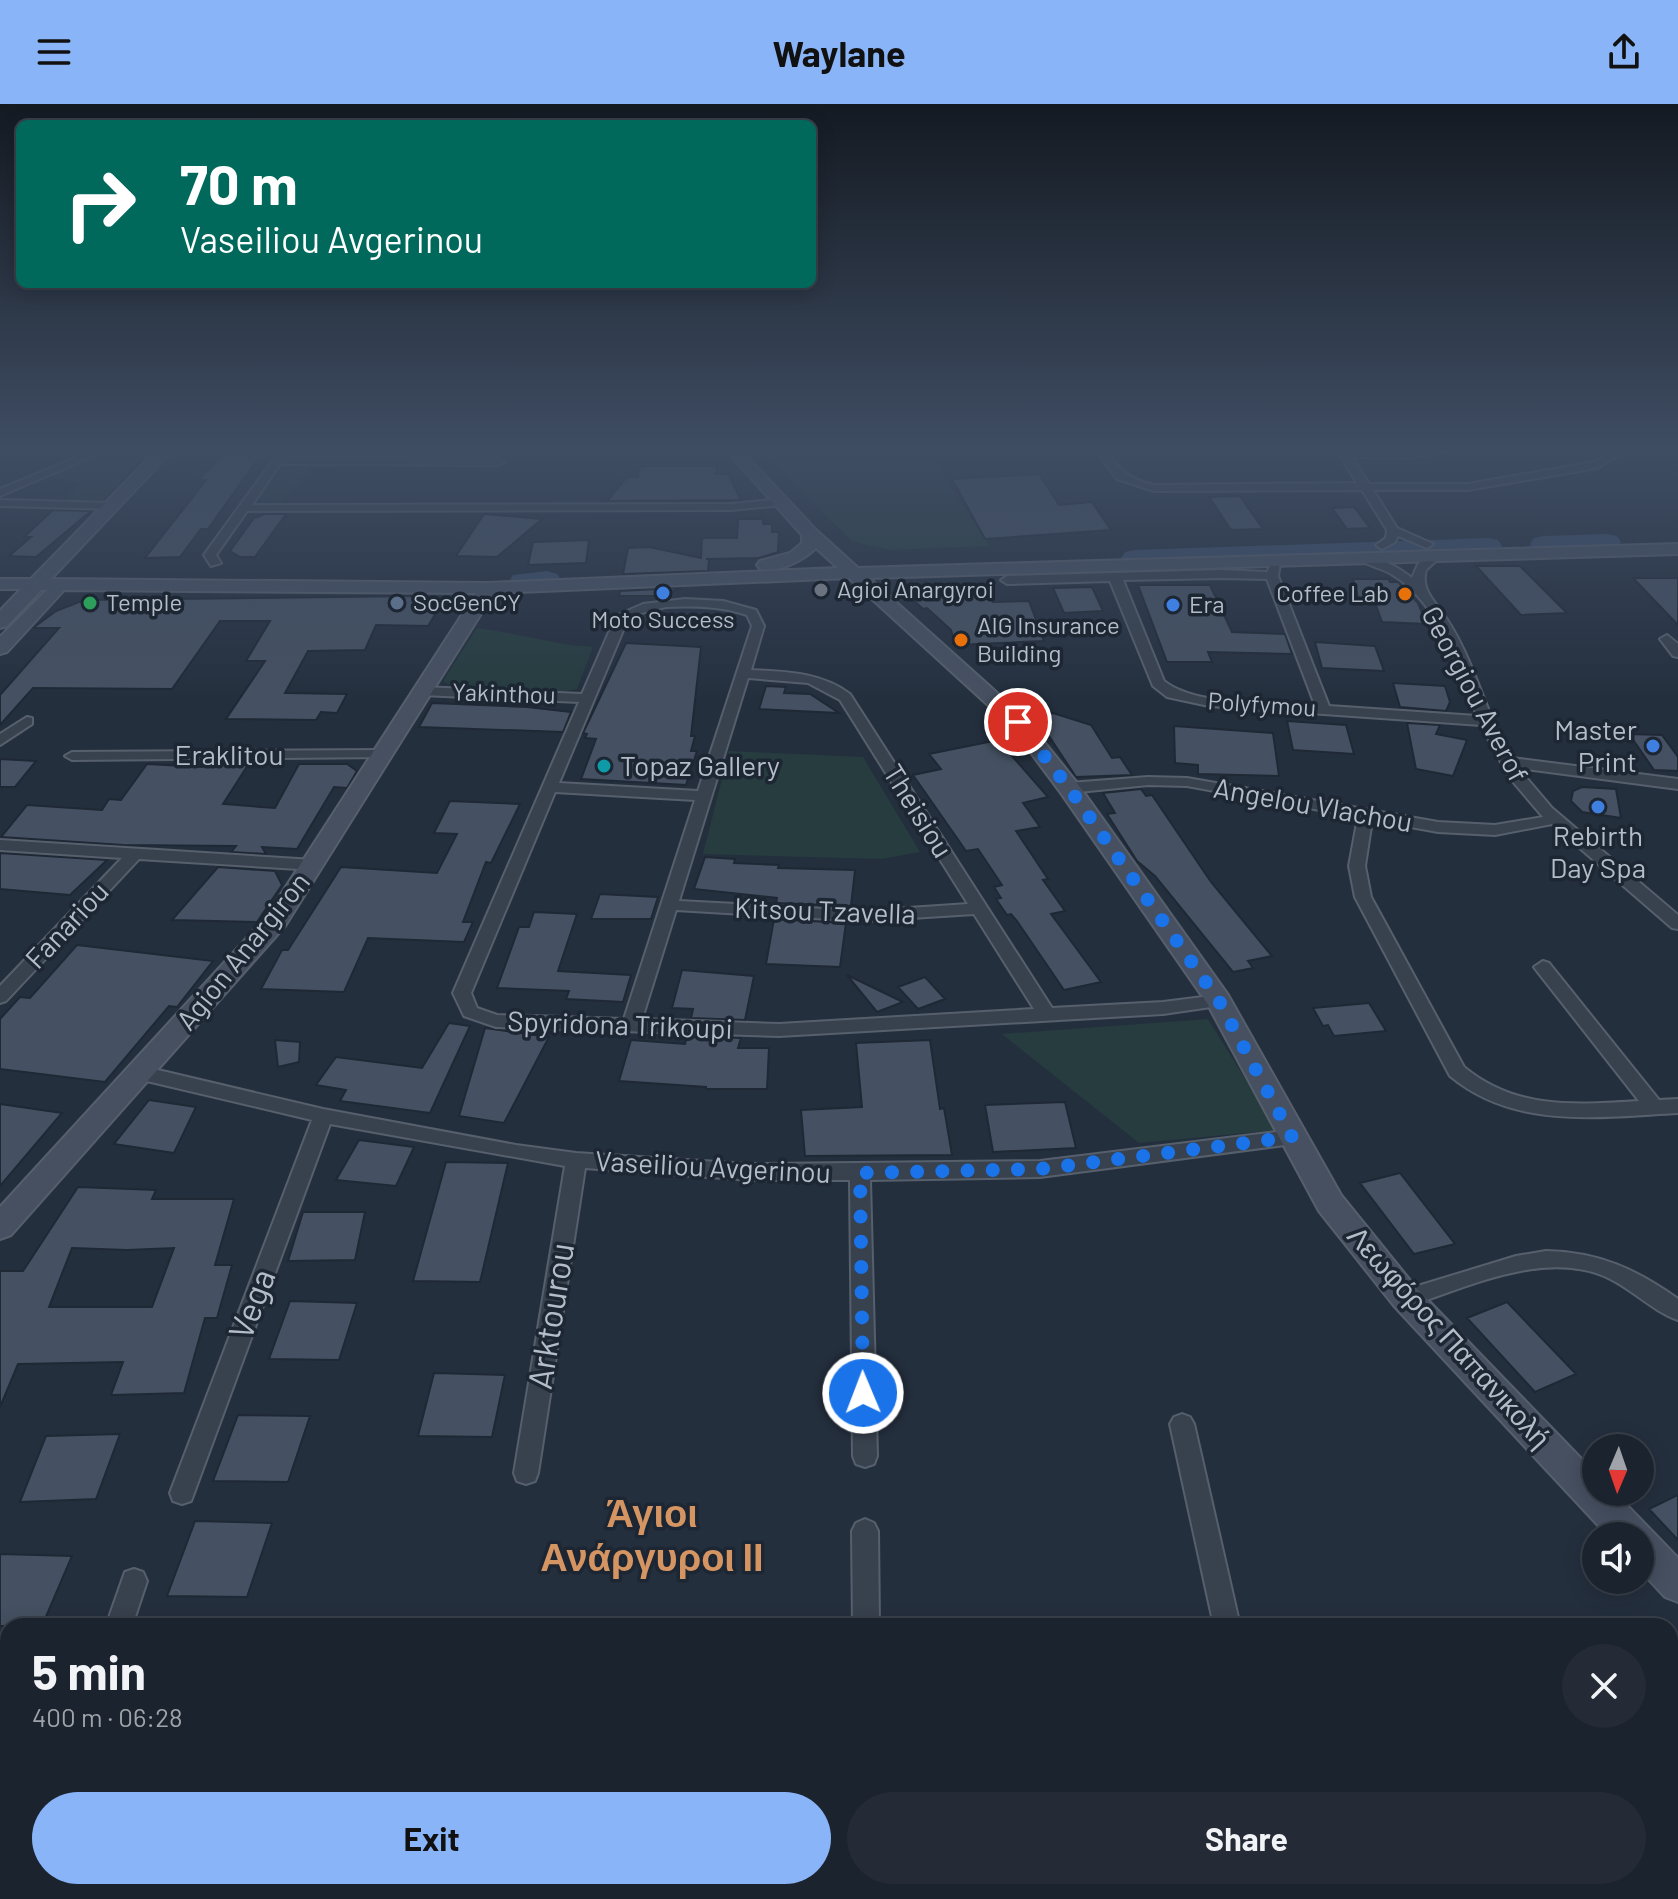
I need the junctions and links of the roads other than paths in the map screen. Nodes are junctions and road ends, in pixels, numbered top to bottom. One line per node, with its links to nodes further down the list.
1 (92, 533): 19 (main road)
2 (100, 533): 19 (main road)
3 (225, 533): 12 (street)
4 (1392, 533): 8 (street)
5 (1398, 533): 10 (street)
6 (810, 534): 13 (main road); 14 (main road, Λεωφόρος Παπανικολή)
7 (1678, 537): 10 (main road)
8 (1382, 545): 10 (main road); 14 (main road)
9 (1678, 549): 10 (main road)
10 (1431, 550): 11 (main road); 24 (street, Georgiou Averof)
11 (1366, 559): 15 (main road); 24 (street, Georgiou Averof)
12 (215, 563)
13 (766, 565): 14 (main road); 21 (main road)
14 (848, 568): 16 (main road); 23 (main road); 26 (main road, Λεωφόρος Παπανικολή)
15 (1277, 569): 16 (main road); 18 (street); 34 (street)
16 (936, 571): 26 (main road)
17 (0, 572): 19 (main road)
18 (1115, 577): 20 (street); 34 (street, Polyfymou)
19 (54, 580): 21 (main road); 22 (main road); 27 (main road); 29 (main road)
20 (1007, 580)
21 (436, 581): 23 (main road); 25 (main road)
22 (0, 584)
23 (488, 588): 25 (main road, Agion Anargiron)
24 (1419, 589): 36 (street, Georgiou Averof)
25 (476, 607): 32 (main road, Agion Anargiron)
26 (893, 610): 43 (main road, Λεωφόρος Παπανικολή)
27 (0, 622)
28 (1667, 639): 30 (street)
29 (0, 648)
30 (1678, 653)
31 (744, 674): 33 (street, Spyridona Trikoupi); 44 (street); 51 (street, Theisiou)
32 (422, 691): 33 (street, Yakinthou); 38 (main road, Agion Anargiron)
33 (586, 698): 42 (street, Spyridona Trikoupi)
34 (1323, 709): 36 (street, Polyfymou)
35 (27, 721): 37 (street)
36 (1485, 721): 40 (street, Georgiou Averof)
37 (0, 741)
38 (385, 754): 39 (street, Eraklitou); 49 (main road, Agion Anargiron)
39 (72, 756)
40 (1506, 762): 41 (street); 46 (street, Georgiou Averof)
41 (1678, 784)
42 (549, 787): 44 (street); 58 (street, Spyridona Trikoupi)
43 (1069, 788): 45 (street, Angelou Vlachou); 56 (main road, Λεωφόρος Παπανικολή)
44 (702, 796): 50 (street)
45 (1366, 815): 46 (street, Angelou Vlachou); 61 (street)
46 (1555, 819): 52 (street, Georgiou Averof)
47 (0, 845): 48 (street)
48 (134, 854): 49 (street); 55 (street, Fanariou)
49 (314, 865): 59 (main road, Agion Anargiron)
50 (670, 905): 51 (street, Kitsou Tzavella); 58 (street)
51 (979, 908): 57 (street, Theisiou)
52 (1670, 909): 53 (street, Georgiou Averof)
53 (1678, 924)
54 (1543, 967): 61 (street)
55 (2, 992)
56 (1219, 1001): 57 (street, Spyridona Trikoupi); 63 (main road, Λεωφόρος Παπανικολή)
57 (1047, 1015): 58 (street, Spyridona Trikoupi)
58 (631, 1025)
59 (141, 1073): 62 (street, Vaseiliou Avgerinou); 66 (main road, Agion Anargiron)
60 (1678, 1106): 61 (street)
61 (1654, 1107)
62 (323, 1116): 64 (street, Vaseiliou Avgerinou); 72 (street, Vega)
63 (1292, 1137): 65 (street, Vaseiliou Avgerinou); 67 (main road, Λεωφόρος Παπανικολή)
64 (576, 1160): 65 (street, Vaseiliou Avgerinou); 71 (street, Arktourou)
65 (860, 1173): 70 (street)
66 (1, 1226)
67 (1406, 1298): 68 (street); 73 (main road, Λεωφόρος Παπανικολή)
68 (1678, 1311)
69 (1182, 1424): 80 (street)
70 (865, 1456)
71 (526, 1473)
72 (182, 1493)
73 (1619, 1522)
74 (865, 1531): 79 (street)
75 (1654, 1559): 77 (main road)
76 (134, 1581): 78 (street)
77 (1678, 1584)
78 (122, 1618)
79 (866, 1618)
80 (1225, 1618)

